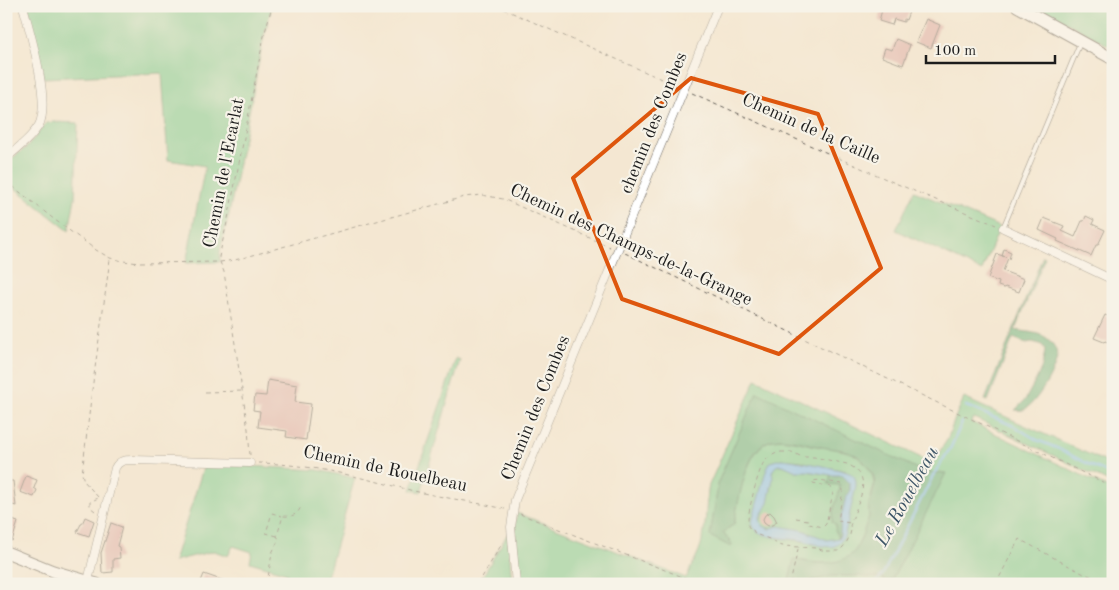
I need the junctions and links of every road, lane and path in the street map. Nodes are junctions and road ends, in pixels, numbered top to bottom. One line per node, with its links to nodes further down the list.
1 (23, 6): 9 (street)
2 (272, 6): 14 (path, Chemin de l'Ecarlat)
3 (497, 6): 8 (path, Chemin de la Caille)
4 (718, 6): 8 (street, chemin des Combes)
5 (1017, 6): 6 (street)
6 (1081, 41): 7 (street); 11 (lane)
7 (1113, 58)
8 (684, 89): 11 (path, Chemin de la Caille); 12 (street, chemin des Combes)
9 (6, 158)
10 (6, 181): 13 (path, Chemin des Champs-de-la-Grange)
11 (1003, 228): 15 (street)
12 (618, 250): 14 (path, Chemin des Champs-de-la-Grange); 20 (path, Chemin des Champs-de-la-Grange); 29 (street, Chemin des Combes)
13 (110, 258): 14 (path, Chemin des Champs-de-la-Grange); 23 (path)
14 (220, 262): 16 (path, Chemin de l'Ecarlat)
15 (1113, 280)
16 (242, 391): 17 (path); 18 (path, Chemin de l'Ecarlat)
17 (205, 392)
18 (250, 463): 23 (street)
19 (260, 463): 22 (path, Chemin de Rouelbeau)
20 (1113, 487)
21 (301, 506): 25 (path)
22 (502, 508)
23 (104, 515): 33 (street)
24 (522, 515): 37 (path)
25 (283, 516): 28 (path); 28 (path)
26 (796, 518): 27 (path)
27 (850, 523): 30 (path); 30 (path)
28 (277, 536): 34 (path)
29 (512, 540): 35 (path); 36 (street, Chemin des Combes)
30 (798, 548): 38 (path)
31 (6, 552): 33 (street)
32 (1107, 581): 39 (path)
33 (92, 582)
34 (267, 584)
35 (478, 584)
36 (516, 584)
37 (701, 584)
38 (790, 584)
39 (996, 584)

